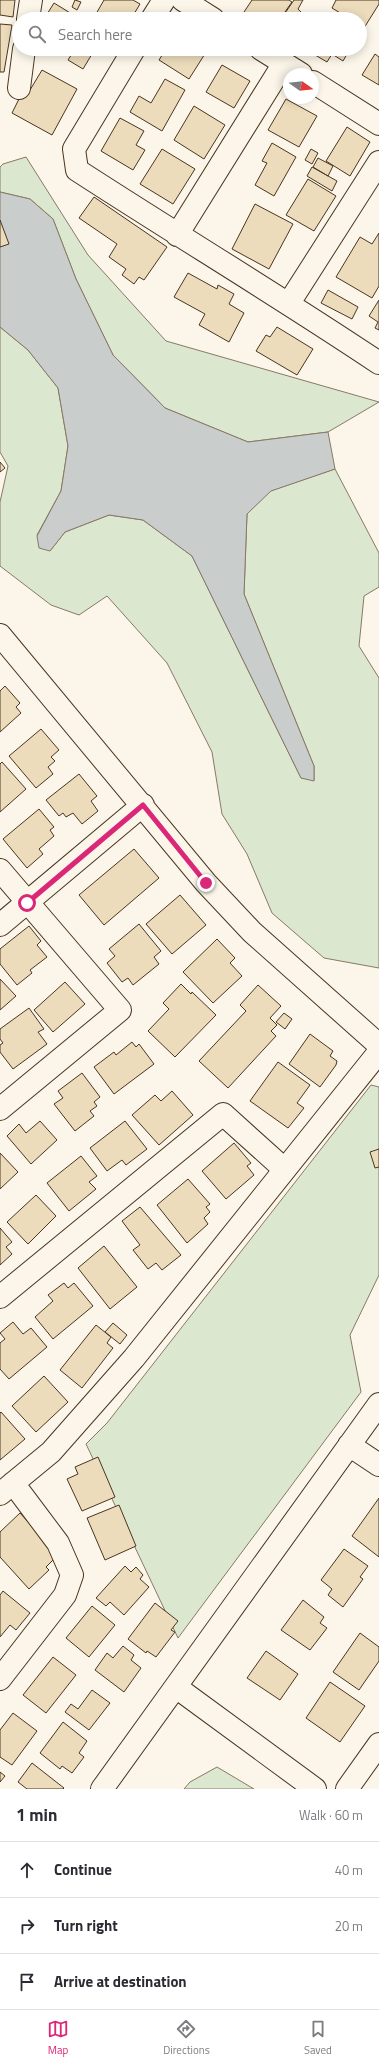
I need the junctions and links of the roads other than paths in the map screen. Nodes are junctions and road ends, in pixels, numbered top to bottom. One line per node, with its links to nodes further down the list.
1 (31, 0): 4 (street)
2 (164, 0): 5 (street)
3 (183, 0): 6 (street)
4 (29, 12)
5 (156, 12)
6 (202, 12)
7 (23, 56): 13 (street)
8 (130, 56): 16 (street)
9 (272, 56): 10 (street)
10 (292, 68)
11 (283, 81): 16 (street)
12 (319, 86): 14 (street)
13 (19, 88)
14 (379, 124)
15 (379, 162): 17 (street)
16 (177, 235): 17 (street)
17 (289, 303): 18 (street)
18 (379, 363)
19 (0, 635): 20 (street)
20 (143, 805): 22 (street); 24 (street)
21 (0, 870): 22 (street)
22 (27, 903): 23 (street); 26 (street)
23 (0, 925)
24 (379, 1045)
25 (379, 1052): 27 (street)
26 (0, 1109)
27 (284, 1169): 28 (street); 32 (street)
28 (0, 1297)
29 (379, 1404): 30 (street)
30 (349, 1445): 31 (street); 34 (street)
31 (379, 1466)
32 (7, 1488): 33 (street)
33 (0, 1679)
34 (176, 1687): 36 (street); 37 (street)
35 (379, 1744): 38 (street)
36 (102, 1789)
37 (315, 1789)
38 (347, 1789)

